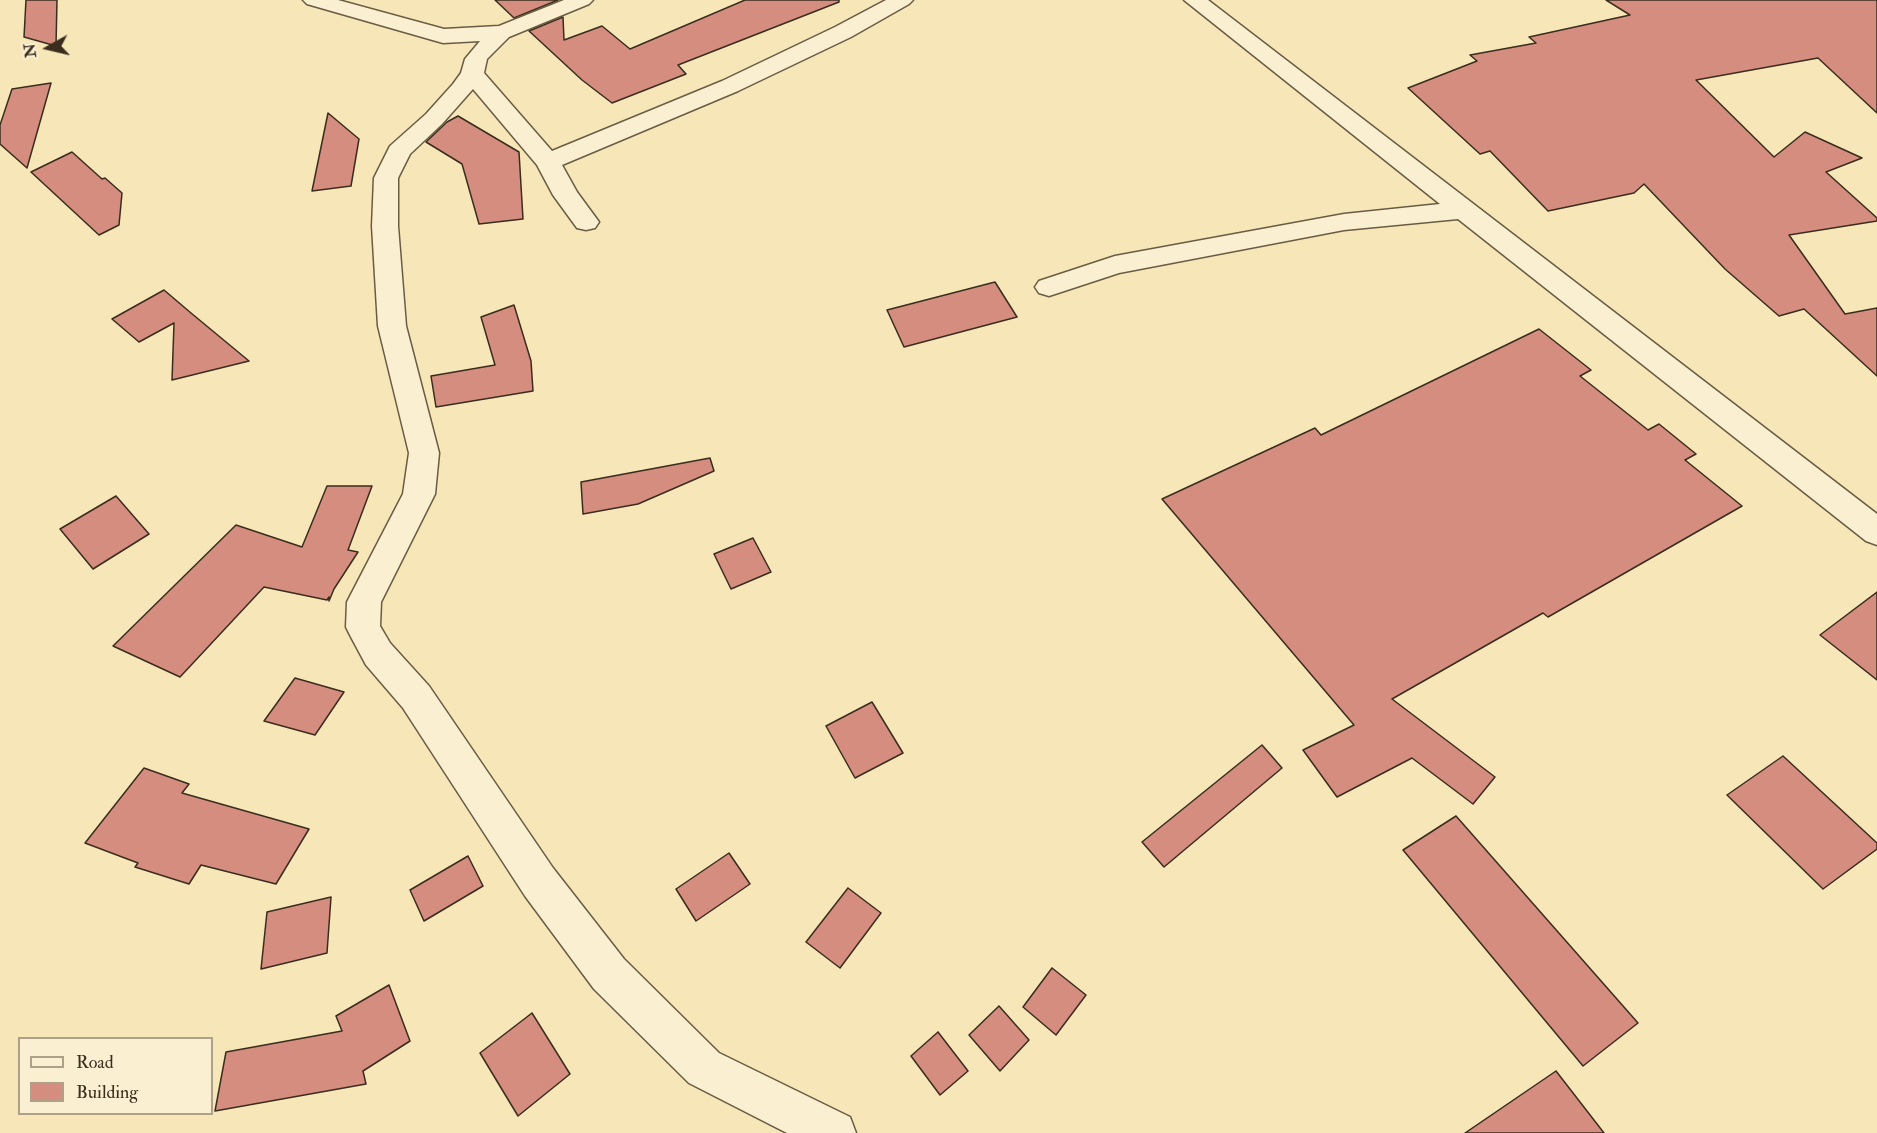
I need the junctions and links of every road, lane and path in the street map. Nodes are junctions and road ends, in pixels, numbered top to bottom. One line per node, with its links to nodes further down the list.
1 (314, 0): 6 (street)
2 (582, 0): 5 (street)
3 (902, 0): 8 (street)
4 (1195, 0): 9 (street)
5 (547, 7): 6 (street)
6 (501, 32): 7 (street)
7 (472, 74): 8 (street); 13 (street)
8 (548, 162): 10 (street)
9 (1464, 210): 11 (street); 12 (street)
10 (586, 222)
11 (1049, 287)
12 (1877, 532)
13 (834, 1133)

